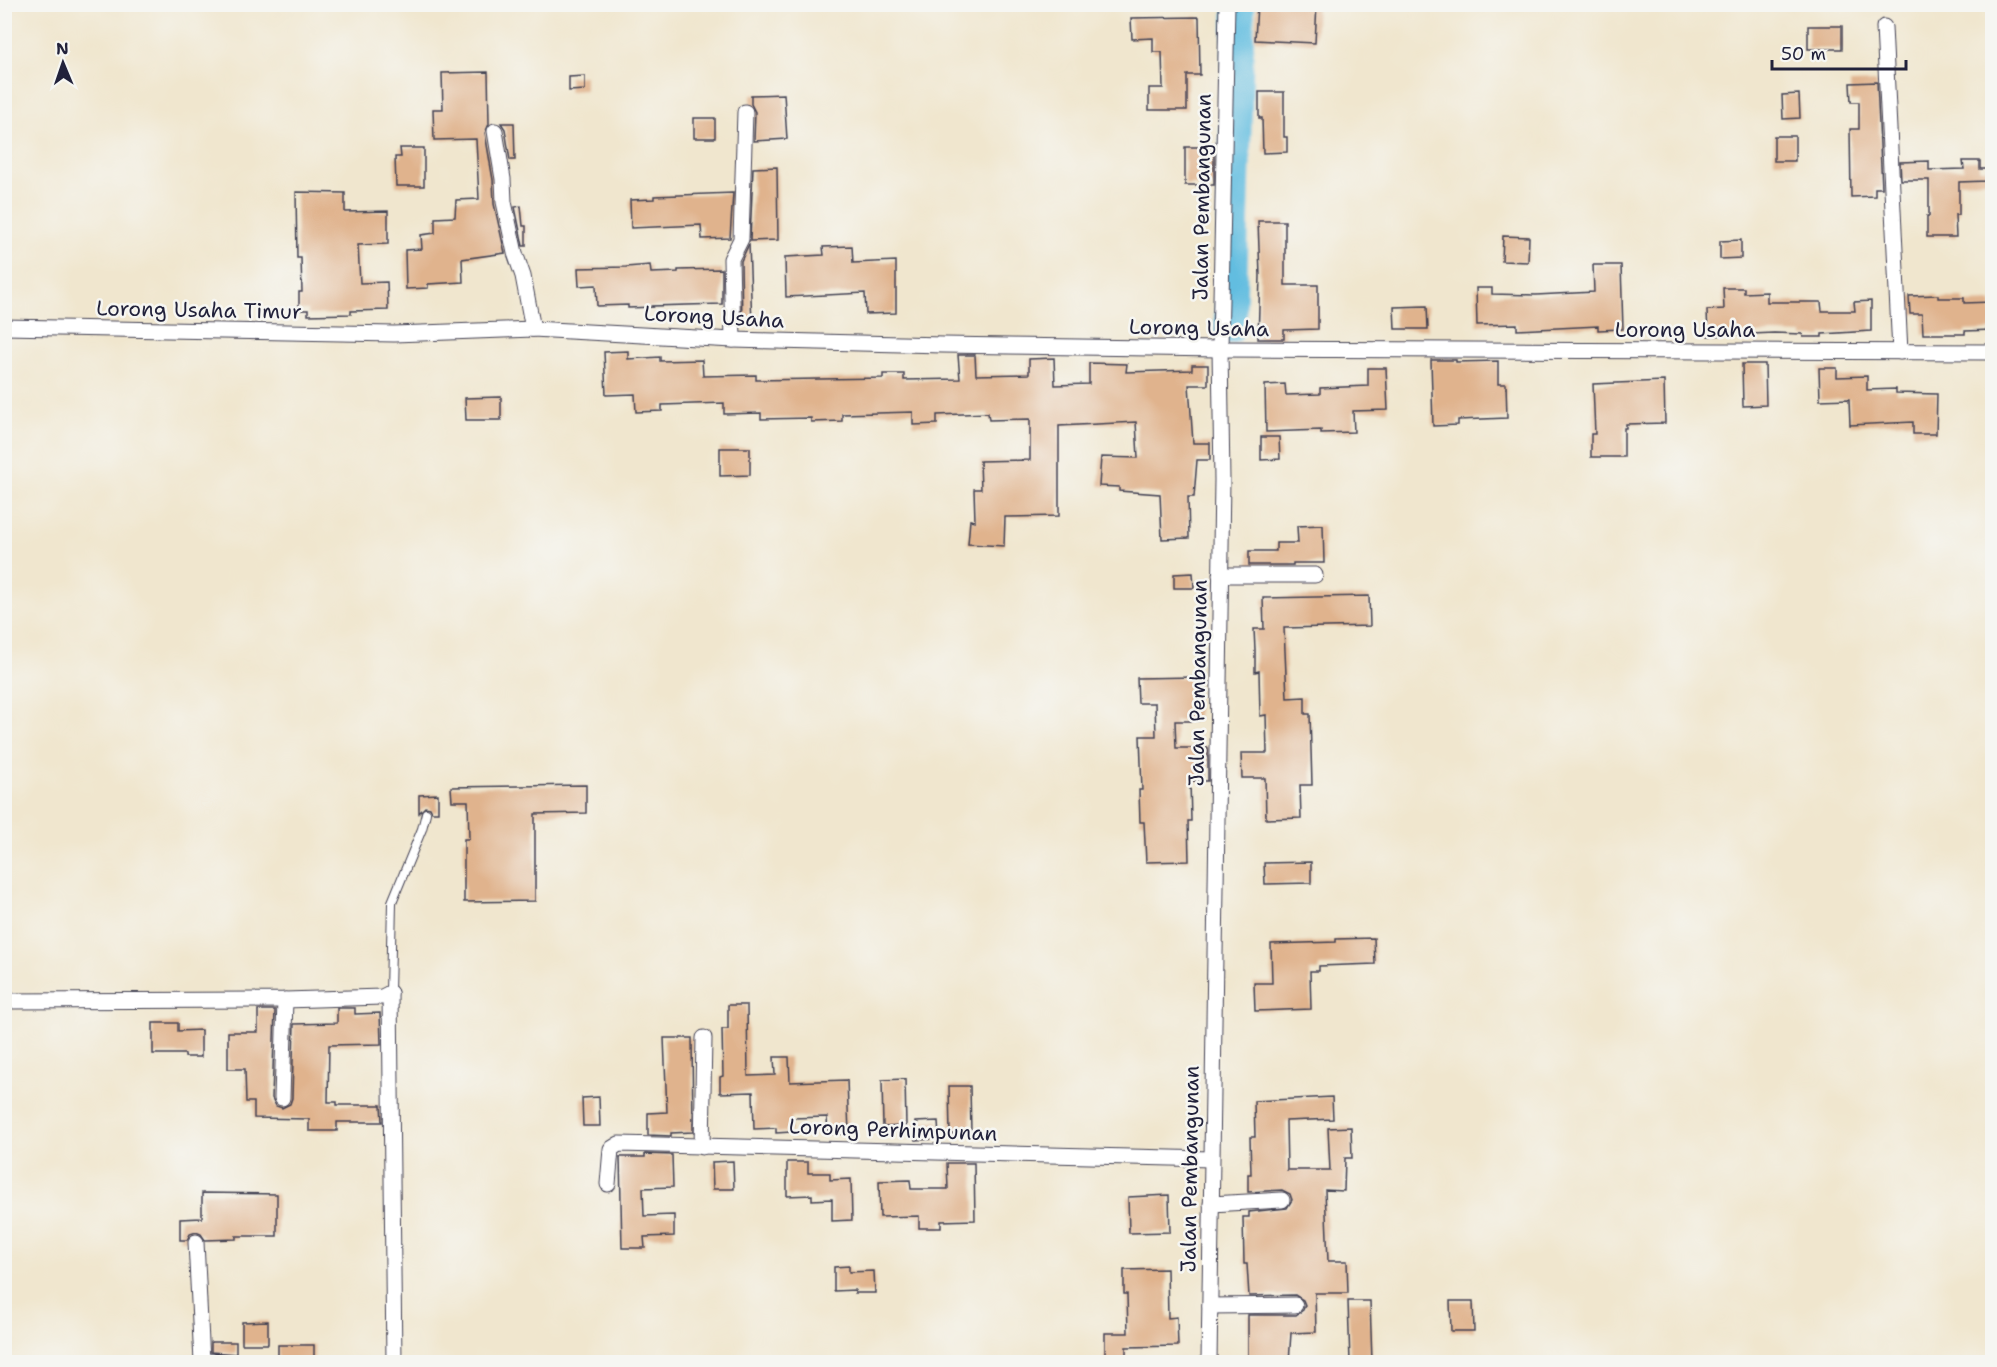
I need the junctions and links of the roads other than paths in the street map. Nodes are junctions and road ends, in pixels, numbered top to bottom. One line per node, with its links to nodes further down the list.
1 (1227, 4): 9 (street, Jalan Pembangunan)
2 (1884, 27): 10 (street)
3 (745, 112): 8 (street)
4 (495, 131): 6 (street)
5 (4, 327): 7 (street, Lorong Usaha Timur)
6 (533, 329): 7 (street, Lorong Usaha); 8 (street, Lorong Usaha)
7 (400, 334)
8 (733, 340): 9 (street, Lorong Usaha)
9 (1220, 349): 10 (street, Lorong Usaha); 12 (street, Jalan Pembangunan)
10 (1900, 352): 11 (street, Lorong Usaha)
11 (1992, 352)
12 (1220, 575): 13 (street); 21 (street, Jalan Pembangunan)
13 (1315, 575)
14 (426, 813): 15 (lane)
15 (390, 993): 16 (street); 30 (street)
16 (285, 1000): 17 (street); 19 (street)
17 (4, 1001)
18 (704, 1038): 20 (street)
19 (282, 1098)
20 (702, 1147): 21 (street, Lorong Perhimpunan); 22 (street, Lorong Perhimpunan)
21 (1211, 1159): 24 (street, Jalan Pembangunan)
22 (608, 1184)
23 (1282, 1200): 24 (street)
24 (1211, 1204): 27 (street, Jalan Pembangunan)
25 (196, 1242): 28 (street)
26 (1295, 1305): 27 (street)
27 (1209, 1306): 31 (street, Jalan Pembangunan)
28 (202, 1362): 29 (street)
29 (231, 1362)
30 (394, 1362)
31 (1209, 1362)

